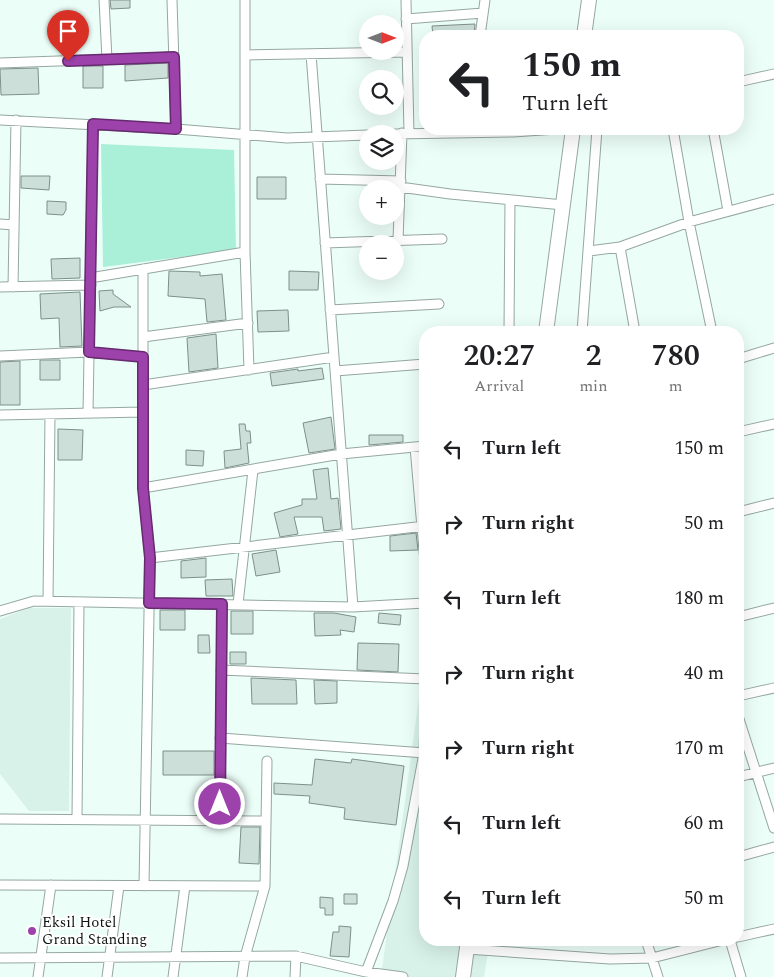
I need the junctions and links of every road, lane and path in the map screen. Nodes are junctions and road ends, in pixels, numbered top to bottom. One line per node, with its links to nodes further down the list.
1 (104, 0): 15 (street)
2 (172, 0): 14 (street)
3 (245, 0): 13 (street)
4 (406, 0): 8 (street)
5 (485, 0): 7 (street)
6 (589, 0): 10 (highway)
7 (483, 13): 8 (street); 9 (street)
8 (406, 19): 11 (street)
9 (481, 30)
10 (585, 30)
11 (407, 52): 12 (street); 22 (street)
12 (311, 54): 13 (street); 32 (street)
13 (246, 55): 31 (street)
14 (174, 57): 15 (street); 23 (street)
15 (107, 59): 16 (street)
16 (0, 63)
17 (774, 74): 18 (street)
18 (744, 81)
19 (0, 120): 20 (street)
20 (16, 120): 21 (street); 42 (street)
21 (93, 124): 23 (street); 51 (street)
22 (403, 125)
23 (176, 129): 31 (street)
24 (404, 134): 25 (street)
25 (419, 134)
26 (359, 135): 32 (street)
27 (571, 135): 38 (highway)
28 (596, 135): 48 (street)
29 (674, 135): 40 (street)
30 (714, 135): 39 (street)
31 (244, 136): 32 (street); 49 (street)
32 (317, 137): 33 (street)
33 (320, 179): 34 (street); 46 (street)
34 (359, 181)
35 (404, 185): 37 (street)
36 (774, 199): 39 (street)
37 (510, 200): 38 (street); 57 (street)
38 (563, 205): 58 (highway)
39 (728, 211): 40 (street)
40 (690, 222): 47 (street); 61 (street)
41 (0, 224): 42 (street)
42 (14, 224): 53 (street)
43 (442, 239): 44 (street)
44 (404, 240)
45 (359, 242): 46 (street)
46 (325, 243): 55 (street)
47 (620, 247): 48 (street); 60 (street)
48 (588, 251): 59 (street)
49 (245, 252): 50 (street); 56 (street)
50 (143, 269): 51 (street); 62 (street)
51 (90, 282): 53 (street); 64 (street)
52 (0, 287): 53 (street)
53 (12, 287)
54 (439, 304): 55 (street)
55 (330, 310): 68 (street)
56 (248, 323): 62 (street); 70 (street)
57 (509, 326)
58 (547, 326)
59 (582, 326)
60 (634, 326)
61 (711, 326)
62 (143, 338): 66 (street)
63 (774, 348): 67 (street)
64 (89, 352): 65 (street); 66 (street); 74 (street)
65 (0, 356)
66 (143, 357): 72 (street)
67 (744, 357)
68 (334, 358): 70 (street); 71 (street)
69 (419, 364): 71 (street)
70 (250, 370): 72 (street)
71 (335, 371): 80 (street)
72 (143, 384): 73 (street)
73 (143, 412): 74 (street); 82 (street)
74 (88, 413): 76 (street)
75 (0, 414): 76 (street)
76 (50, 414): 89 (street)
77 (774, 424): 78 (street)
78 (744, 431)
79 (419, 446): 80 (street)
80 (341, 454): 81 (street); 86 (street)
81 (253, 470): 82 (street); 87 (street)
82 (143, 488): 88 (street)
83 (774, 503): 84 (street)
84 (744, 510)
85 (419, 527): 86 (street)
86 (348, 534): 87 (street); 95 (street)
87 (245, 546): 88 (street); 94 (street)
88 (150, 558): 91 (street)
89 (48, 601): 90 (street); 97 (street)
90 (80, 602): 91 (street); 112 (street)
91 (149, 603): 93 (street); 113 (street)
92 (419, 603): 95 (street)
93 (222, 604): 94 (street); 99 (street)
94 (238, 604): 95 (street)
95 (353, 606)
96 (774, 608): 98 (street)
97 (0, 611)
98 (744, 615)
99 (221, 670): 100 (street); 104 (street)
100 (419, 679)
101 (774, 688): 102 (street)
102 (744, 695)
103 (744, 735): 108 (street)
104 (220, 738): 105 (street); 114 (street)
105 (419, 753)
106 (267, 761): 115 (street)
107 (774, 768): 108 (street)
108 (756, 772): 109 (street); 116 (street)
109 (744, 775)
110 (419, 782): 139 (street)
111 (0, 819): 112 (street)
112 (77, 819): 113 (street)
113 (145, 820): 114 (street); 122 (street)
114 (220, 820): 115 (street)
115 (266, 821): 124 (street)
116 (774, 828)
117 (774, 847): 118 (street)
118 (744, 854)
119 (0, 885): 120 (street)
120 (51, 885): 121 (street); 136 (street)
121 (119, 886): 122 (street); 137 (street)
122 (144, 886): 123 (street)
123 (185, 886): 124 (street); 134 (street)
124 (265, 886): 132 (street)
125 (774, 928): 126 (street)
126 (744, 936)
127 (467, 946): 147 (highway)
128 (477, 946): 138 (street)
129 (648, 946): 138 (street)
130 (699, 946): 138 (street)
131 (732, 946): 149 (street)
132 (245, 956): 133 (street); 134 (street); 144 (street)
133 (296, 956): 140 (street); 145 (street)
134 (176, 957): 137 (street); 143 (street)
135 (0, 958): 136 (street)
136 (41, 958): 137 (street); 141 (street)
137 (109, 958): 142 (street)
138 (652, 958): 148 (street)
139 (366, 972): 140 (street); 146 (street)
140 (355, 973)
141 (38, 977)
142 (107, 977)
143 (174, 977)
144 (242, 977)
145 (295, 977)
146 (403, 977)
147 (463, 977)
148 (658, 977)
149 (741, 977)

